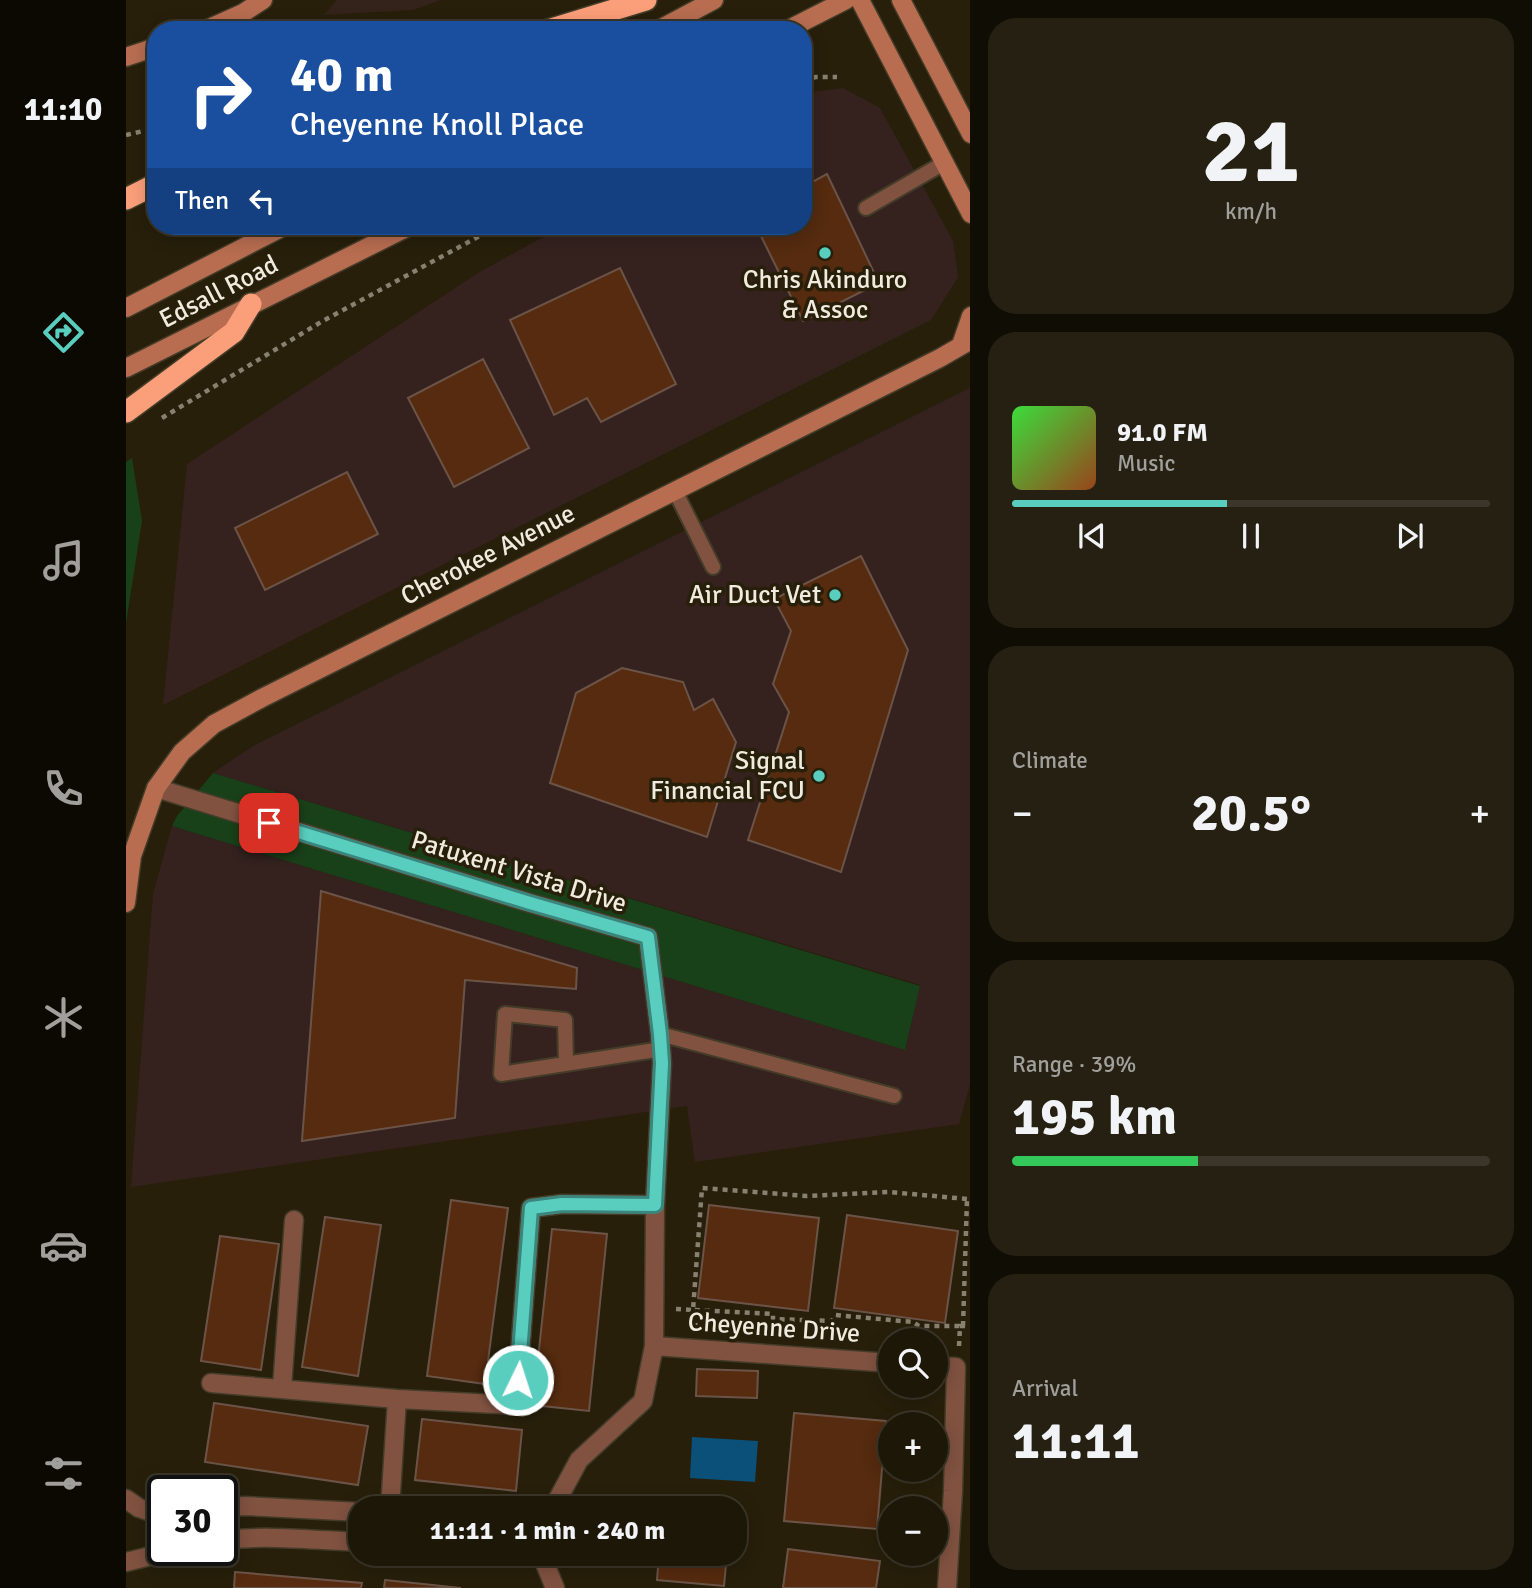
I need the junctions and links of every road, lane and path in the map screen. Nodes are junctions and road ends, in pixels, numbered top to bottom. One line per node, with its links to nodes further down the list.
1 (263, 0): 7 (street)
2 (646, 0): 8 (highway)
3 (714, 0): 9 (street)
4 (846, 0): 10 (street)
5 (860, 0): 18 (street)
6 (901, 0): 16 (street)
7 (225, 21)
8 (577, 21)
9 (675, 21)
10 (805, 21)
11 (147, 50): 12 (street)
12 (126, 57)
13 (837, 77): 14 (path)
14 (812, 78)
15 (147, 130): 17 (path)
16 (970, 134)
17 (126, 135)
18 (944, 163): 21 (lane); 22 (street)
19 (147, 188): 20 (highway)
20 (126, 199)
21 (866, 208)
22 (967, 208): 23 (street)
23 (970, 230)
24 (268, 235): 28 (street, Edsall Road)
25 (392, 235): 27 (street, Edsall Road)
26 (481, 235): 33 (path)
27 (251, 304): 31 (street, Edsall Road); 32 (highway)
28 (126, 308)
29 (970, 316): 30 (street)
30 (966, 343): 34 (street, Cherokee Avenue)
31 (126, 368)
32 (126, 412)
33 (154, 423)
34 (675, 491): 35 (lane); 36 (street, Cherokee Avenue)
35 (713, 567)
36 (156, 788): 37 (street, Cherokee Avenue); 38 (street, Patuxent Vista Drive)
37 (126, 903)
38 (661, 1042): 39 (lane); 40 (lane); 42 (street, Patuxent Vista Drive)
39 (566, 1063): 39 (lane)
40 (894, 1096)
41 (969, 1199): 44 (path); 44 (path)
42 (655, 1205): 45 (street, Patuxent Vista Drive); 51 (street)
43 (294, 1220): 50 (street)
44 (693, 1310): 46 (path)
45 (654, 1346): 46 (street, Cheyenne Drive); 54 (street, Patuxent Vista Drive)
46 (692, 1349): 47 (street, Cheyenne Drive)
47 (878, 1362)
48 (948, 1367): 52 (street)
49 (211, 1383): 50 (street)
50 (282, 1388): 51 (street)
51 (397, 1399): 53 (street)
52 (962, 1491): 65 (street)
53 (391, 1496)
54 (560, 1496)
55 (126, 1499): 57 (street)
56 (238, 1506): 58 (street)
57 (147, 1511)
58 (348, 1511)
59 (238, 1538): 60 (street)
60 (348, 1541)
61 (147, 1557): 62 (street)
62 (126, 1562)
63 (546, 1566): 64 (street)
64 (555, 1588)
65 (947, 1588)

